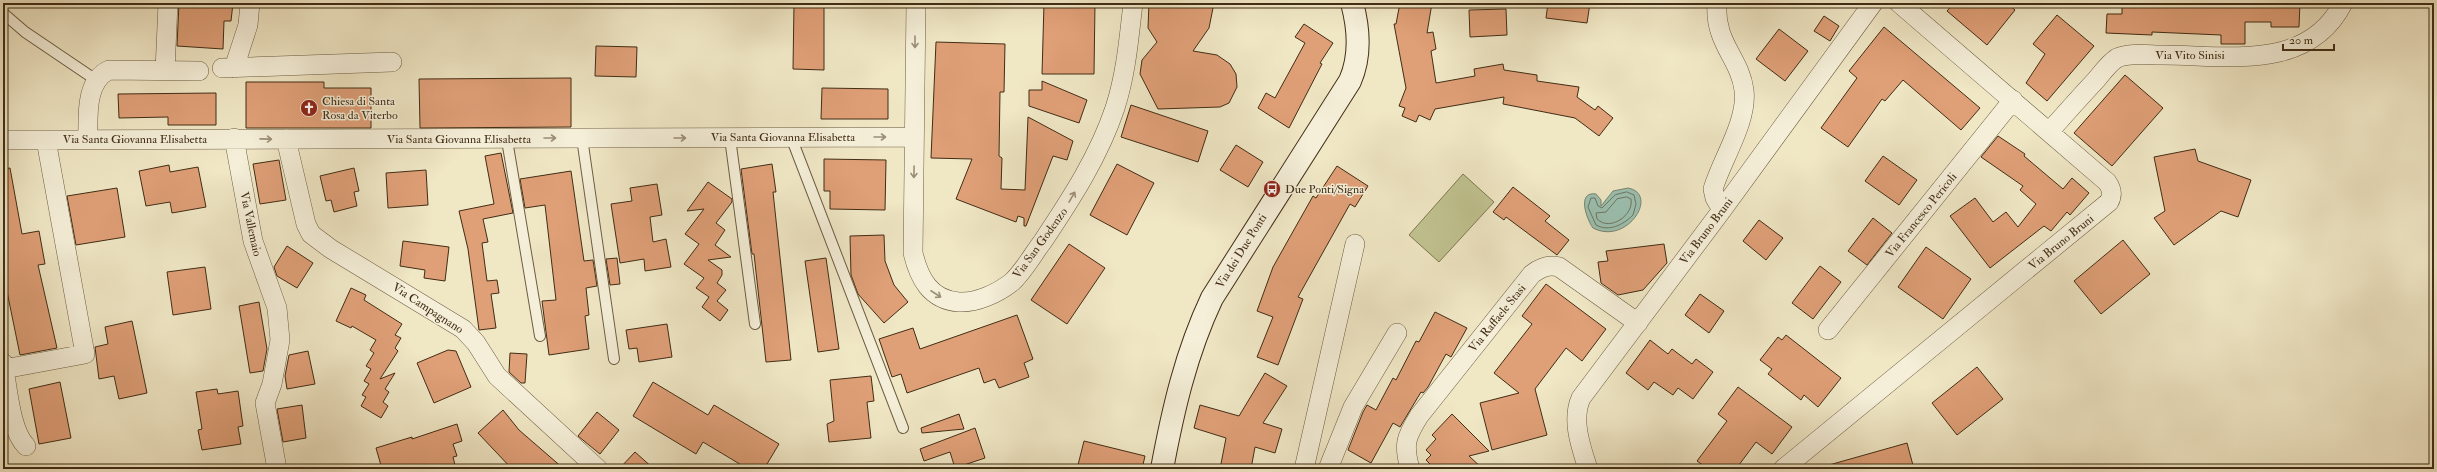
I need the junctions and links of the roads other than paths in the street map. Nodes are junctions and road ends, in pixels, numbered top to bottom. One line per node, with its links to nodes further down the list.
1 (168, 3): 12 (street)
2 (250, 3): 11 (street)
3 (916, 3): 18 (street, Via San Godenzo, one-way to 18)
4 (1133, 3): 18 (street, Via San Godenzo, one-way to 4)
5 (1352, 3): 40 (street, Via dei Due Ponti)
6 (1717, 3): 27 (street)
7 (1873, 3): 27 (street, Via Bruno Bruni)
8 (1899, 3): 15 (street, Via Bruno Bruni)
9 (2343, 3): 16 (street, Via Vito Sinisi)
10 (3, 13): 14 (lane)
11 (392, 62)
12 (165, 71): 13 (street); 14 (street)
13 (199, 71)
14 (96, 80): 25 (street)
15 (2013, 100): 16 (street, Via Bruno Bruni); 31 (street, Via Francesco Pericoli)
16 (2049, 132): 45 (street, Via Bruno Bruni)
17 (791, 136): 18 (street, Via Santa Giovanna Elisabetta, one-way to 18); 21 (street, Via Santa Giovanna Elisabetta); 36 (lane)
18 (914, 137)
19 (234, 138): 22 (street, Via Santa Giovanna Elisabetta, one-way to 22); 25 (street, Via Santa Giovanna Elisabetta); 38 (street, Via Vallemaio)
20 (582, 138): 21 (street, Via Santa Giovanna Elisabetta, one-way to 21); 26 (street, Via Santa Giovanna Elisabetta, one-way to 20); 34 (lane)
21 (730, 138): 30 (lane)
22 (286, 139): 26 (street, Via Santa Giovanna Elisabetta); 39 (street, Via Campagnano)
23 (3, 140): 24 (street, Via Santa Giovanna Elisabetta)
24 (46, 140): 25 (street, Via Santa Giovanna Elisabetta); 35 (street)
25 (88, 140)
26 (508, 140): 33 (lane)
27 (1722, 210): 29 (street, Via Bruno Bruni)
28 (1355, 244): 41 (street)
29 (1638, 323): 43 (street, Via Raffaele Stasi); 44 (street, Via Bruno Bruni)
30 (755, 324)
31 (1828, 330)
32 (1397, 333): 42 (street)
33 (540, 336)
34 (614, 359)
35 (4, 366): 37 (street)
36 (903, 428)
37 (26, 446)
38 (278, 469)
39 (598, 469)
40 (1162, 469)
41 (1304, 469)
42 (1328, 469)
43 (1410, 469)
44 (1588, 469)
45 (1783, 469)

